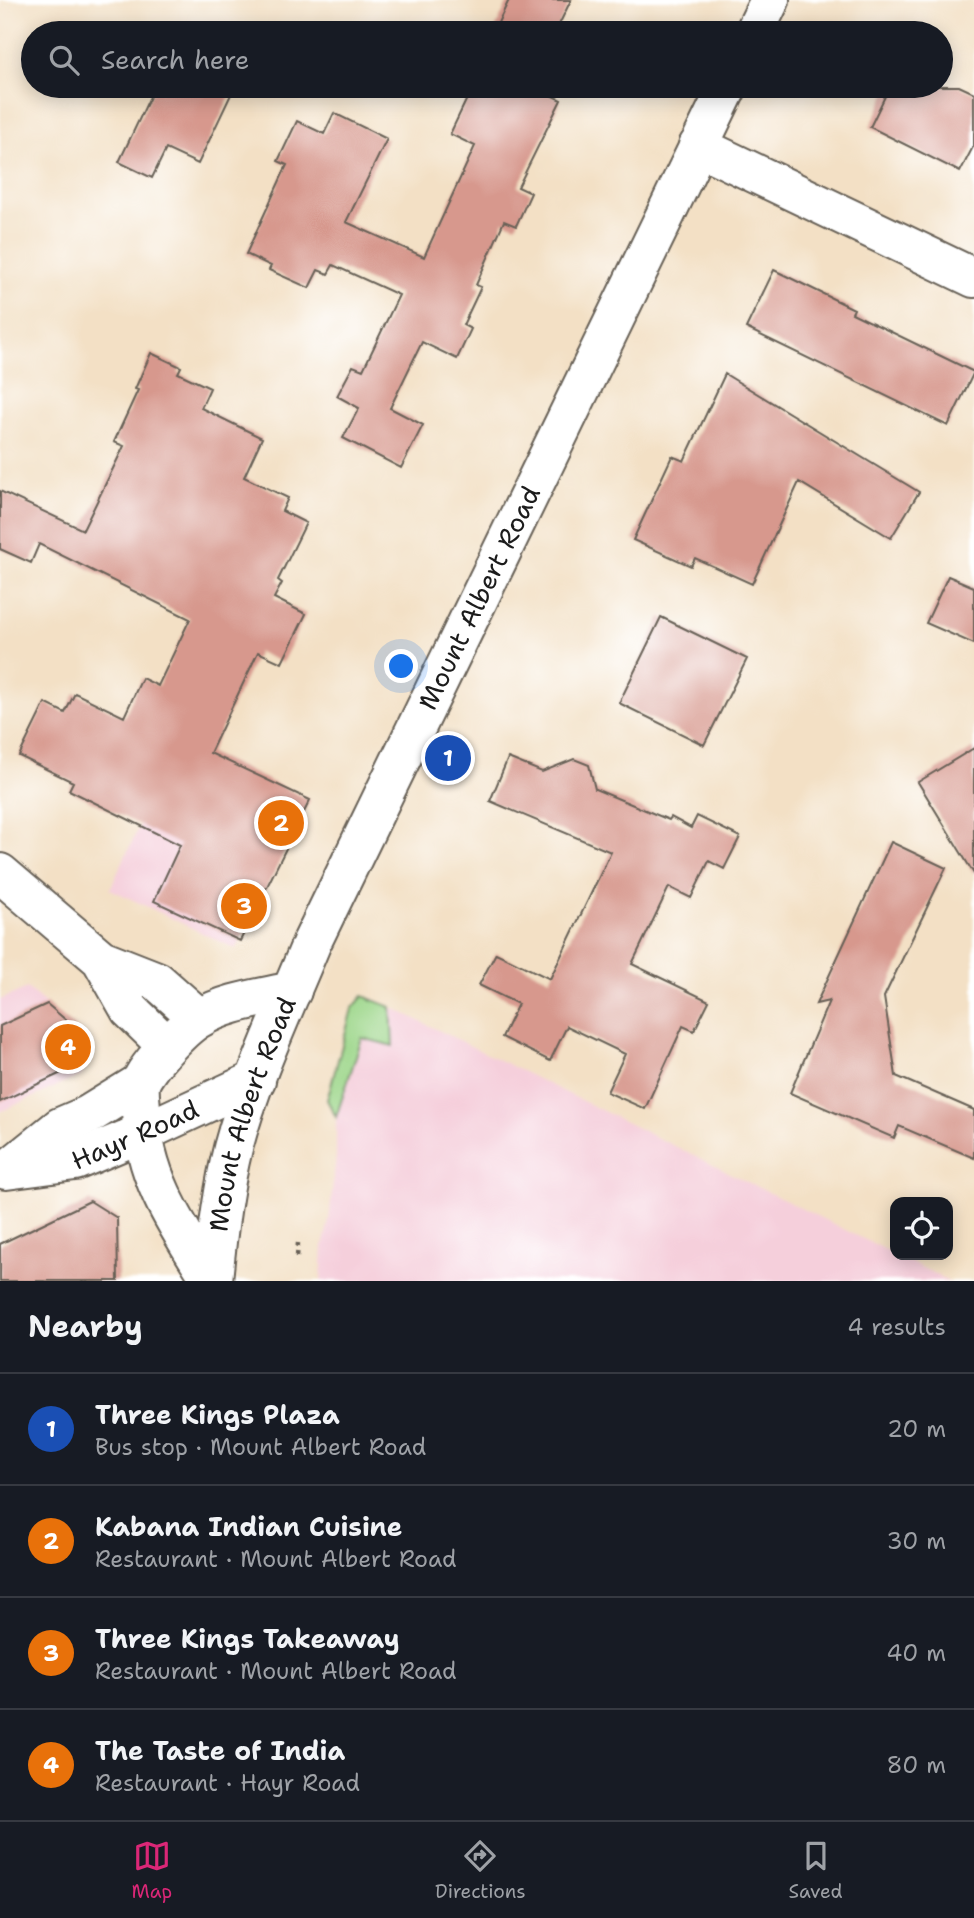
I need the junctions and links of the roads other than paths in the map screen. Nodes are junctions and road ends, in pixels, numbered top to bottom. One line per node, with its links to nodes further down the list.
1 (770, 0): 2 (main road)
2 (760, 21)
3 (722, 98): 4 (main road, Mount Albert Road)
4 (698, 146): 5 (main road); 8 (main road, Mount Albert Road)
5 (974, 278)
6 (0, 873): 7 (main road)
7 (101, 960): 9 (main road); 10 (main road)
8 (292, 991): 9 (main road); 11 (main road, Mount Albert Road)
9 (200, 1018): 10 (main road)
10 (167, 1046): 12 (main road)
11 (256, 1080): 13 (main road, Hayr Road); 15 (main road, Mount Albert Road)
12 (140, 1083): 13 (main road); 14 (main road, Hayr Road)
13 (142, 1133): 14 (main road, Hayr Road); 15 (main road)
14 (3, 1172)
15 (212, 1281)

